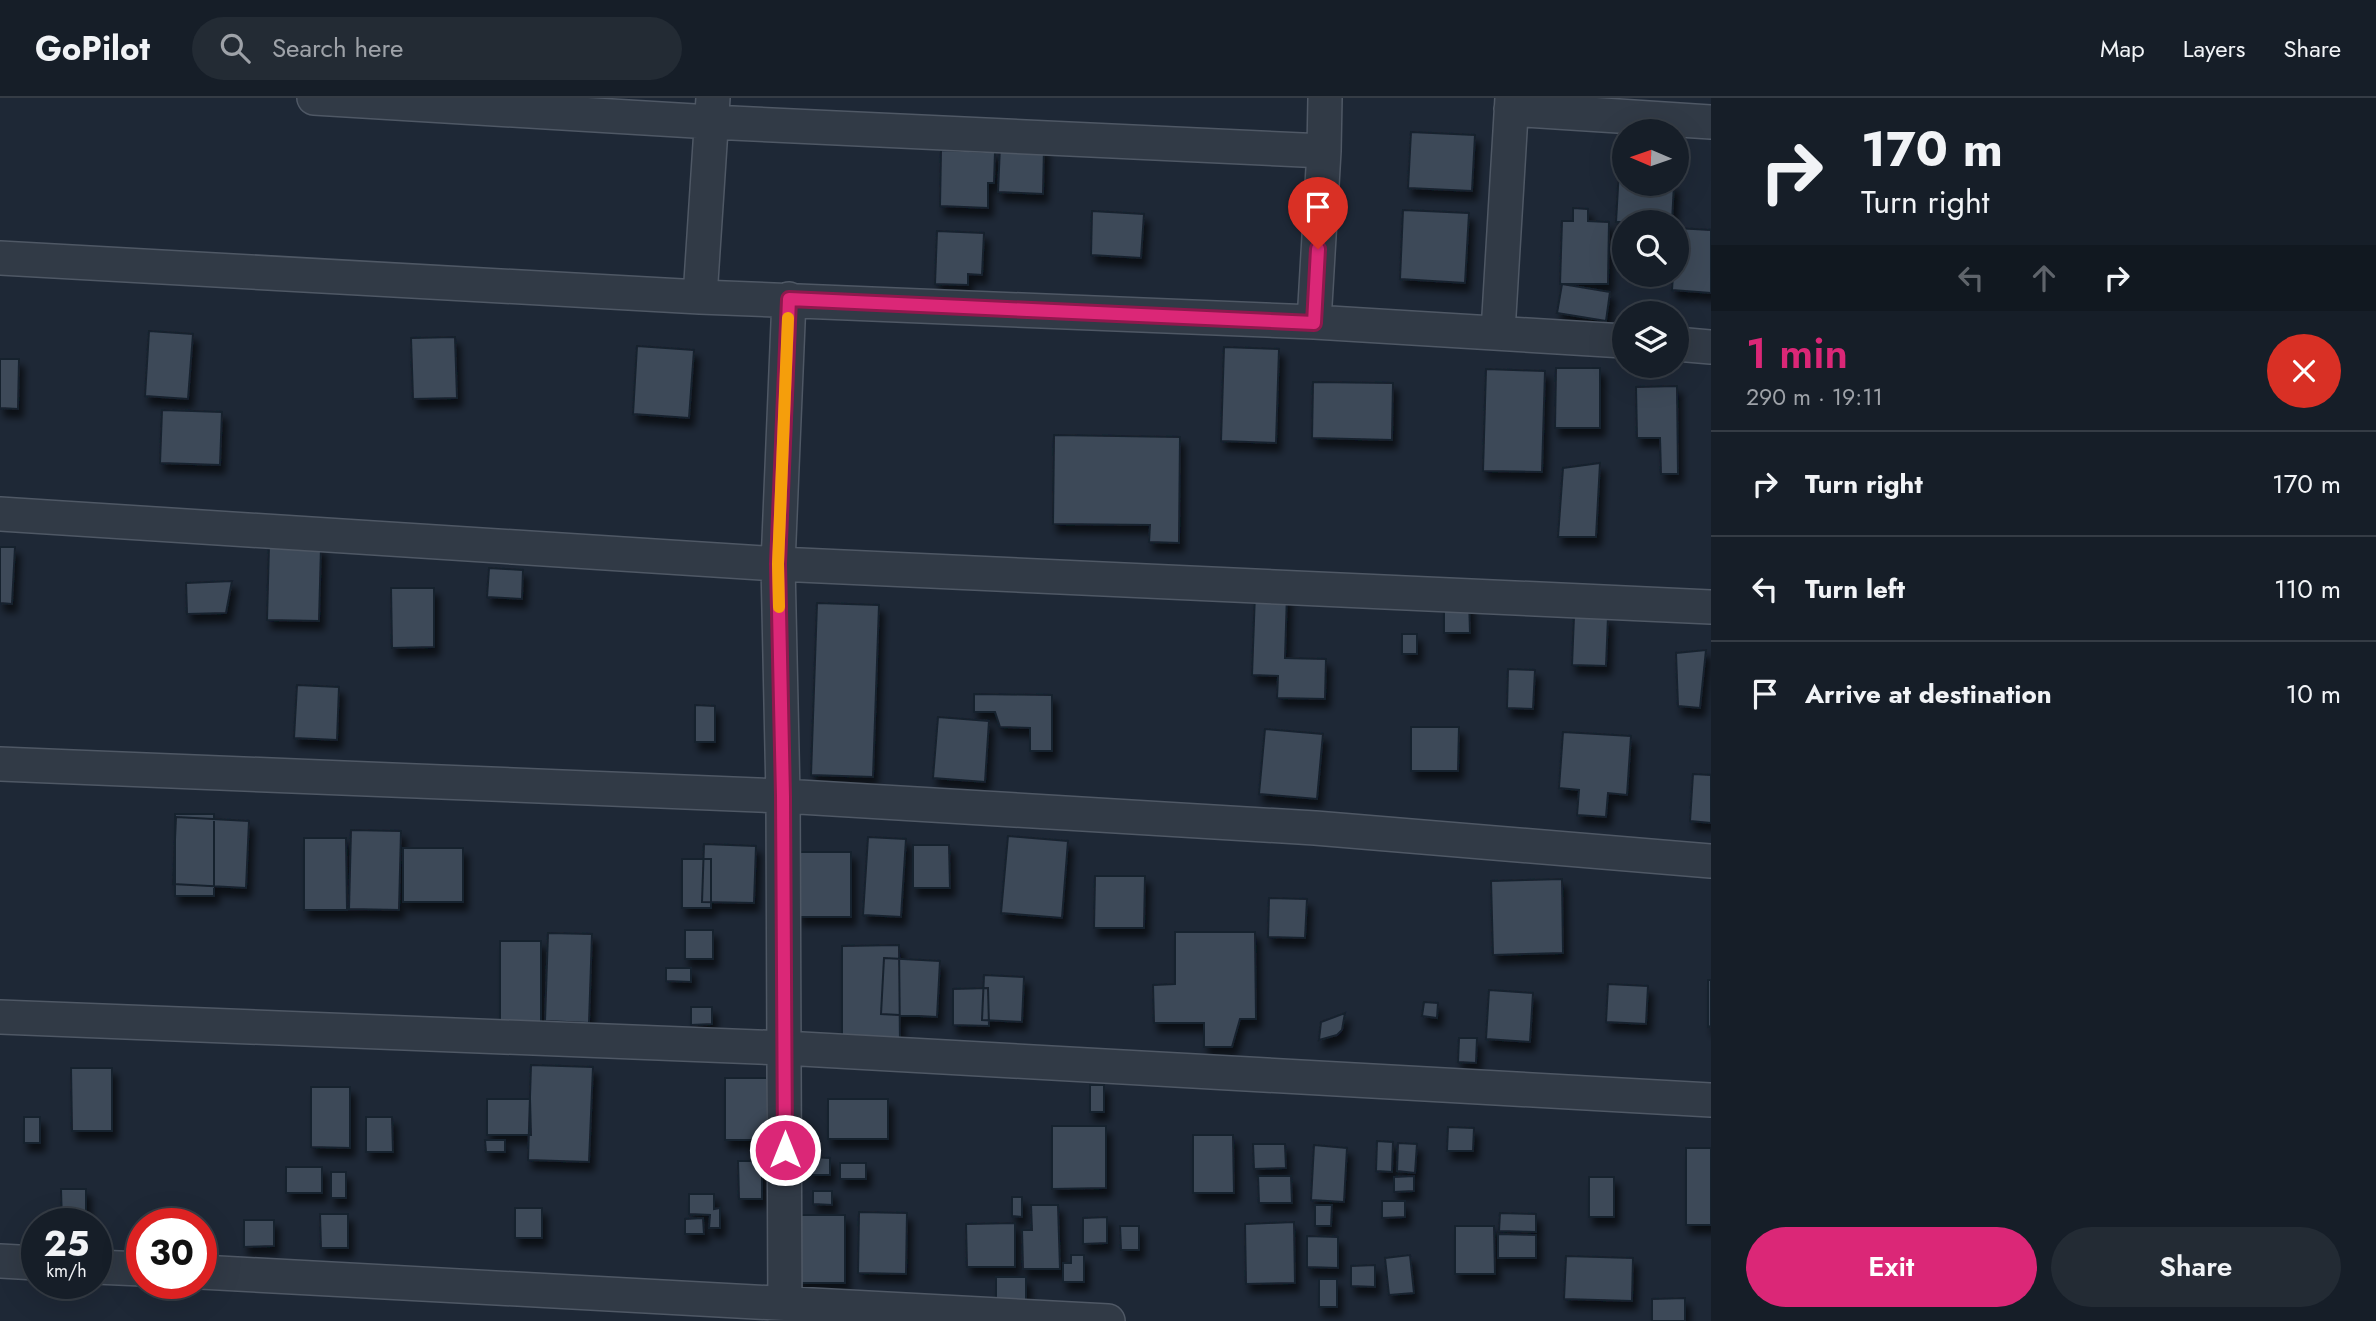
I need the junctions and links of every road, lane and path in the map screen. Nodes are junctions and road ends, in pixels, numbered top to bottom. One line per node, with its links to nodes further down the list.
1 (314, 98): 4 (street)
2 (1325, 98): 6 (street)
3 (1511, 104): 5 (street); 11 (street)
4 (712, 110): 6 (street); 8 (street)
5 (1711, 122)
6 (1324, 151): 10 (street)
7 (0, 258): 8 (street)
8 (700, 297): 9 (street)
9 (789, 299): 10 (street); 16 (street)
10 (1314, 323): 11 (street)
11 (1499, 332): 12 (street)
12 (1612, 340)
13 (1689, 345): 14 (street)
14 (1711, 347)
15 (0, 514): 16 (street)
16 (778, 564): 17 (street); 19 (street)
17 (1711, 607)
18 (0, 764): 19 (street)
19 (783, 796): 20 (street); 22 (street)
20 (1711, 861)
21 (0, 1017): 22 (street)
22 (785, 1048): 23 (street); 27 (street)
23 (1711, 1100)
24 (0, 1261): 25 (street)
25 (21, 1262)
26 (217, 1273): 27 (street)
27 (784, 1312): 28 (street)
28 (1108, 1321)

